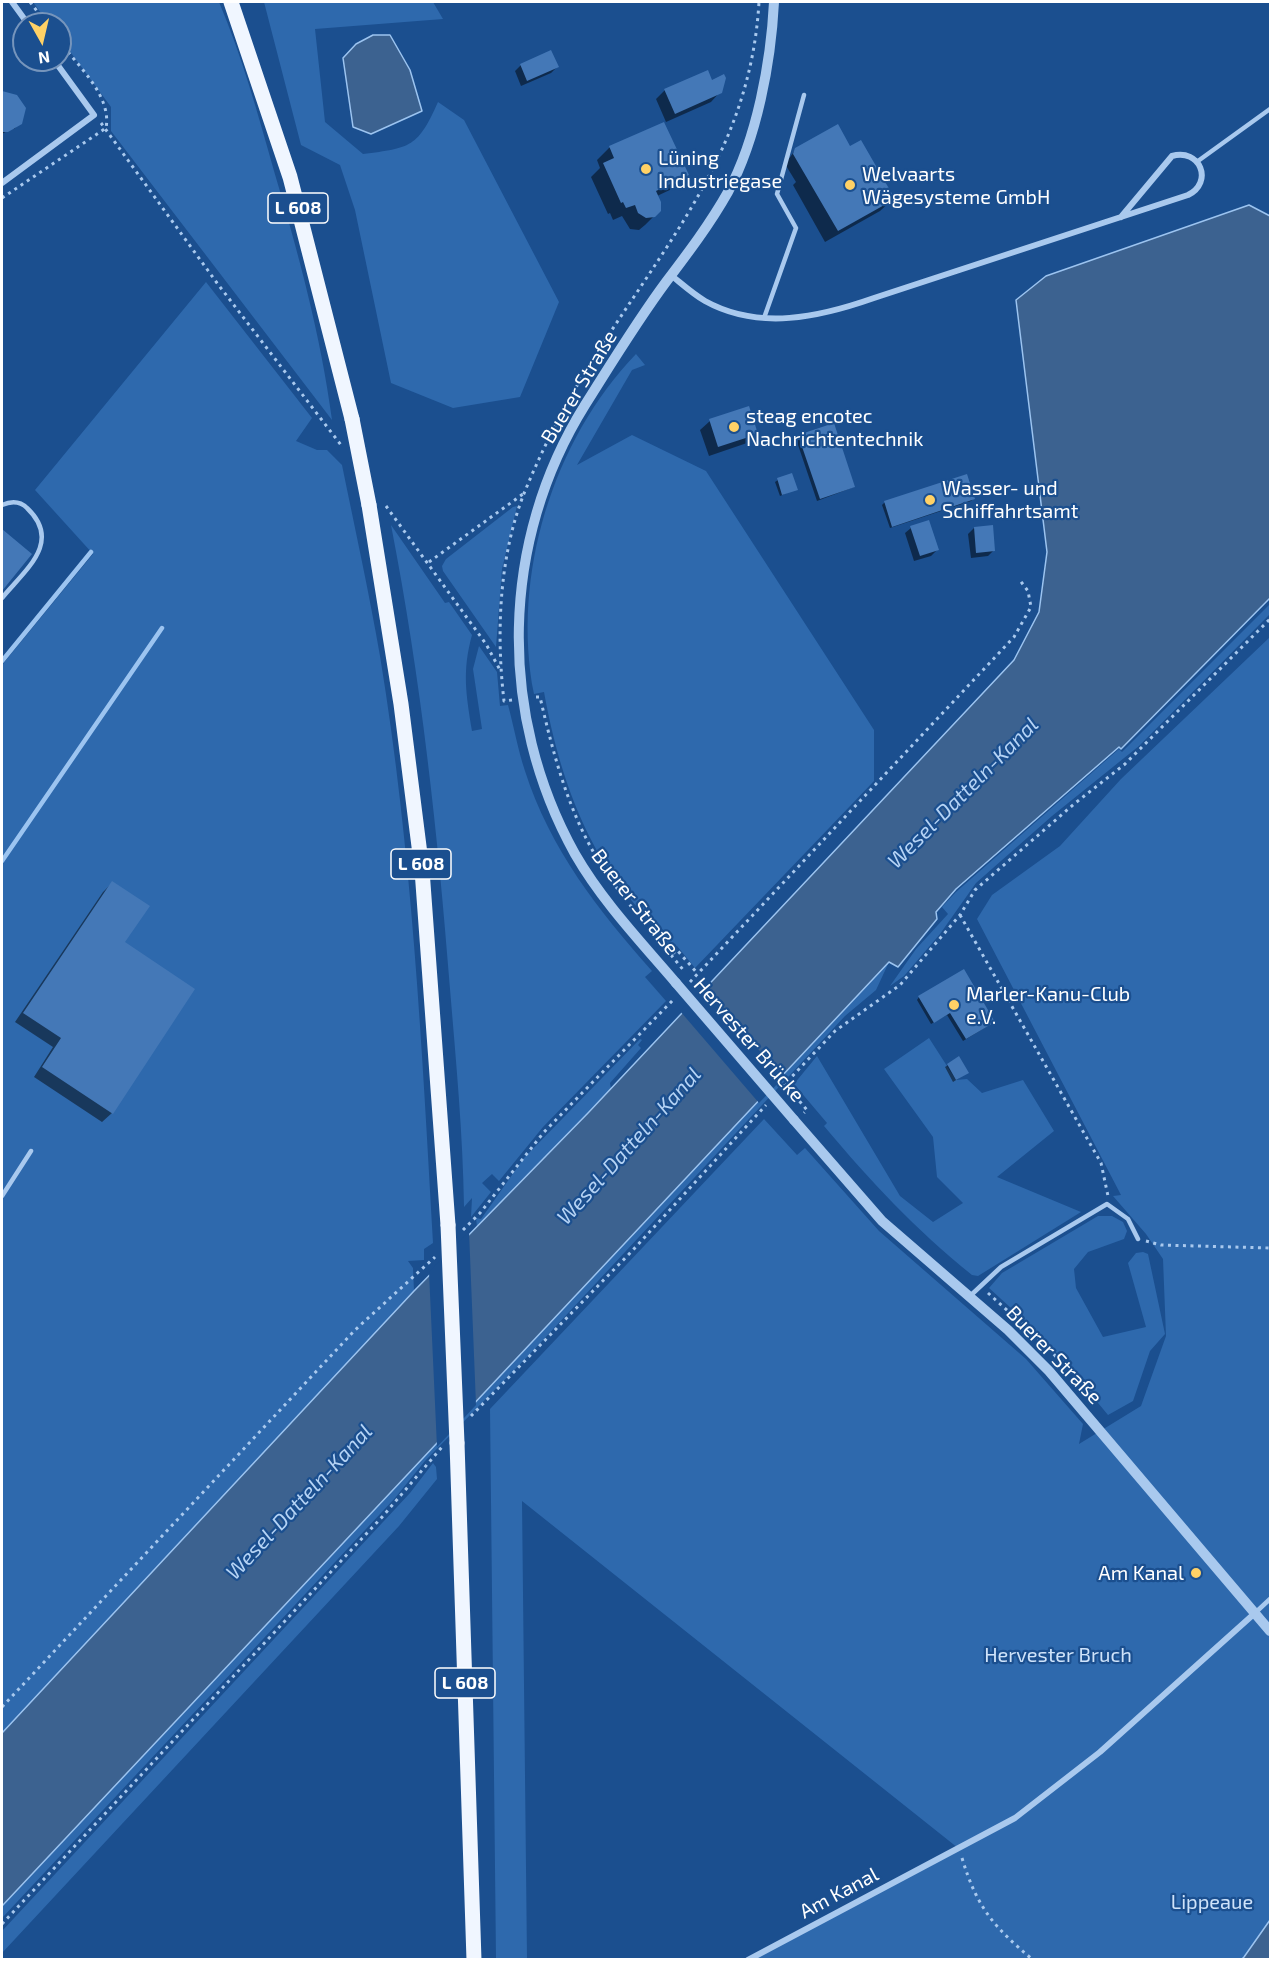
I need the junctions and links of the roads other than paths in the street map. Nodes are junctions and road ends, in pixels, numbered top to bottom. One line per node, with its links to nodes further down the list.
1 (231, 2): 22 (main road, L 608, bridge)
2 (774, 2): 9 (street, Buerer Straße)
3 (63, 72): 7 (street)
4 (804, 95): 10 (lane)
5 (1270, 109): 6 (lane)
6 (1198, 161): 8 (street); 8 (street)
7 (2, 183)
8 (1121, 217): 10 (street)
9 (672, 276): 10 (street); 13 (street, Buerer Straße)
10 (764, 318)
11 (2, 505): 12 (lane)
12 (2, 598)
13 (676, 983): 14 (street, Hervester Brücke, bridge)
14 (794, 1120): 18 (street, Buerer Straße)
15 (32, 1151): 16 (lane)
16 (2, 1196)
17 (1138, 1239): 18 (lane)
18 (969, 1297): 20 (street, Buerer Straße)
19 (1270, 1599): 20 (lane)
20 (1255, 1613): 21 (street, Buerer Straße); 23 (street, Am Kanal)
21 (1270, 1631)
22 (474, 1959)
23 (748, 1959)

